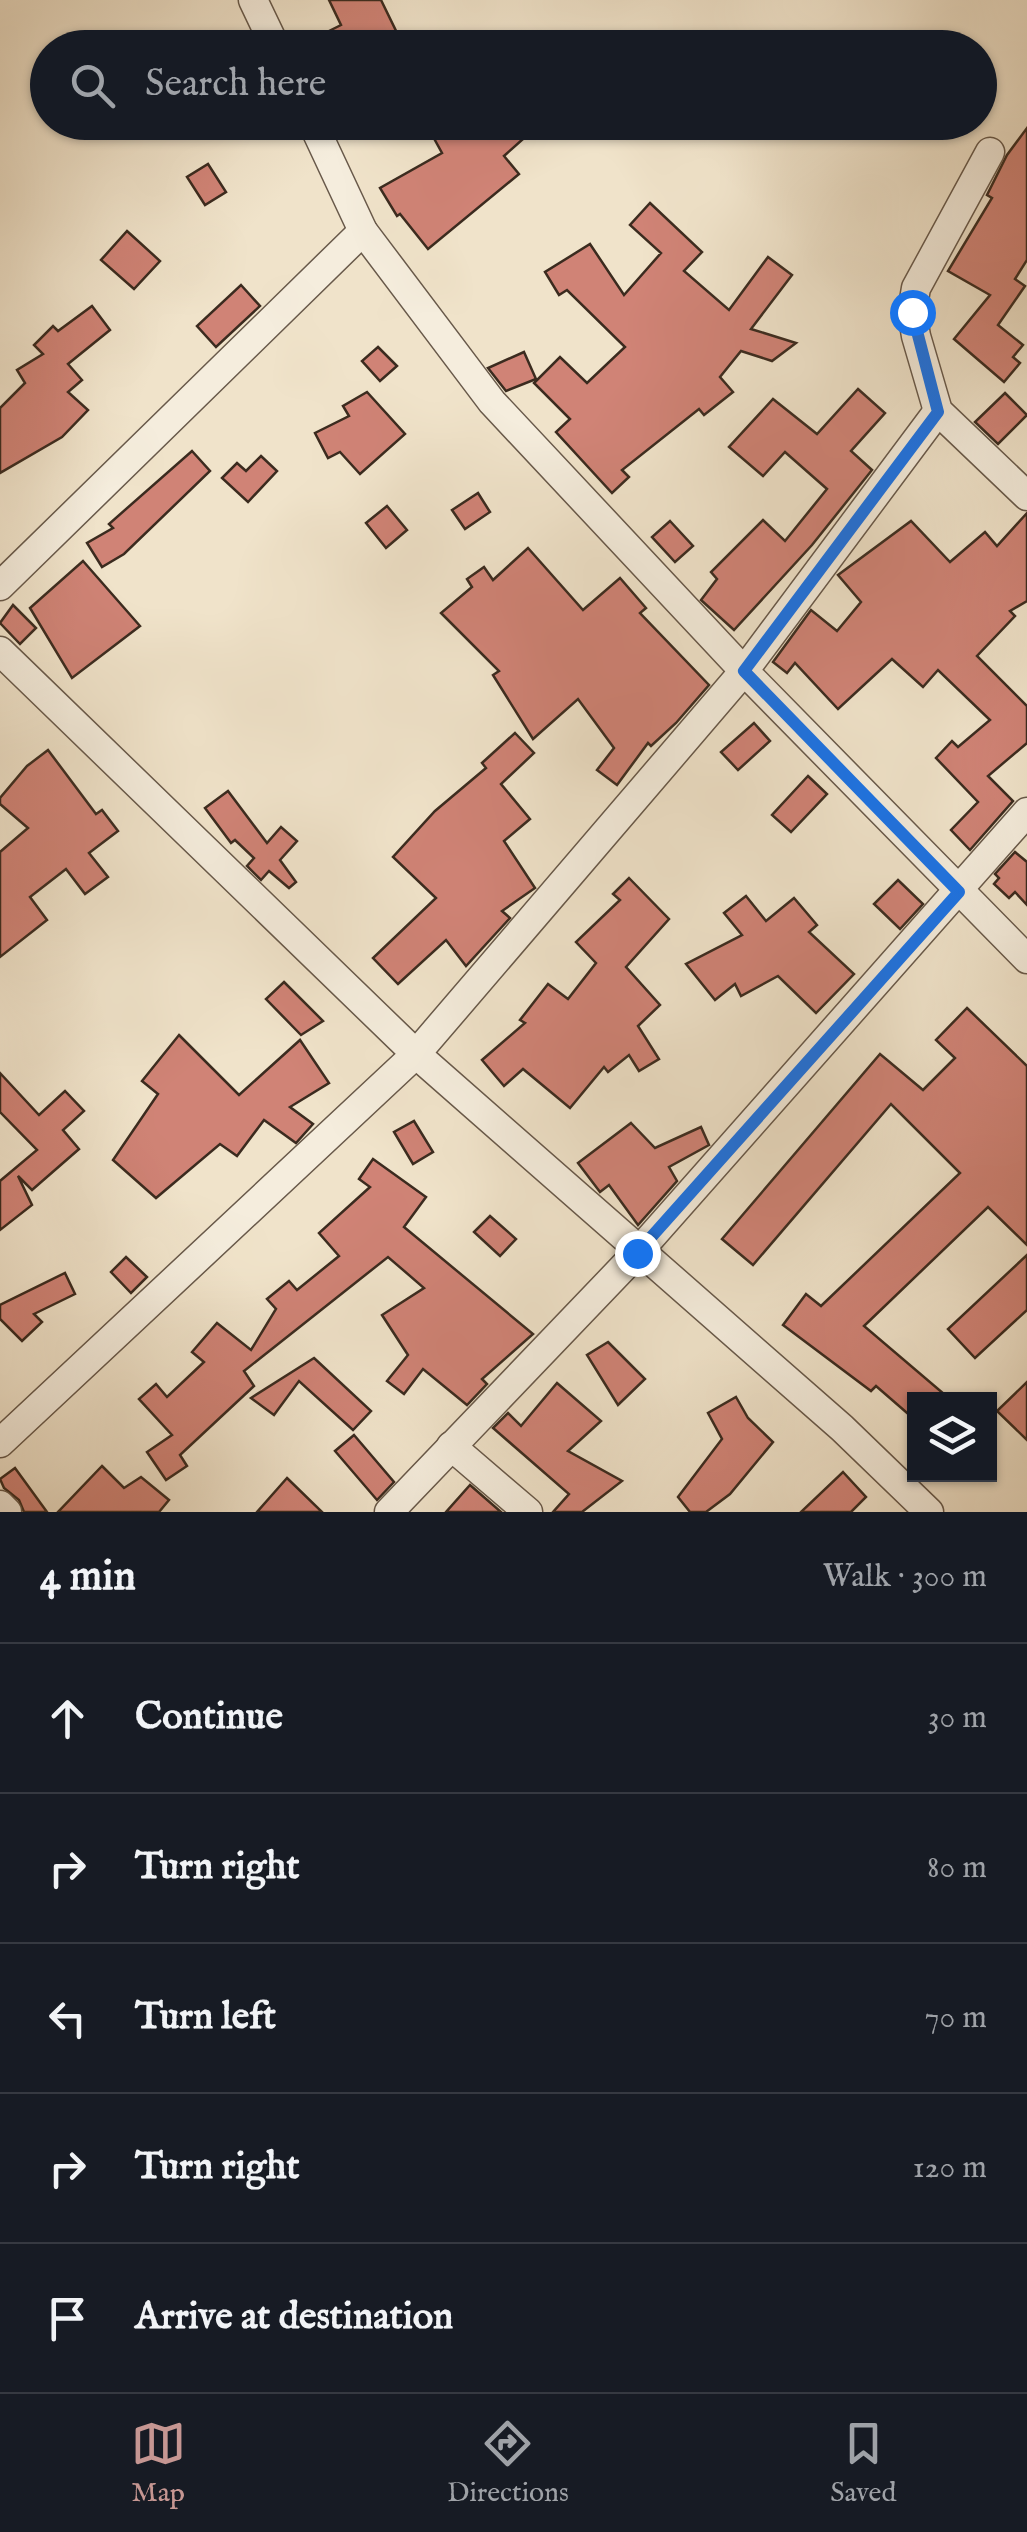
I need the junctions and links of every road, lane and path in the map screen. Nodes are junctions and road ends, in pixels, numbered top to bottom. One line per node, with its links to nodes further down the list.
1 (254, 0): 2 (street)
2 (268, 30)
3 (320, 140): 5 (street)
4 (990, 152): 6 (street)
5 (363, 232): 8 (street); 10 (street)
6 (938, 412): 7 (street); 10 (street)
7 (1027, 496)
8 (0, 586)
9 (0, 651): 14 (street)
10 (744, 671): 12 (street); 14 (street)
11 (1027, 812): 12 (street)
12 (959, 892): 13 (street); 15 (street)
13 (1027, 959)
14 (416, 1054): 15 (street); 16 (street)
15 (637, 1253): 17 (street); 22 (street)
16 (0, 1442)
17 (450, 1446): 20 (street); 21 (street)
18 (0, 1505): 19 (street)
19 (7, 1512)
20 (389, 1512)
21 (528, 1512)
22 (930, 1512)

